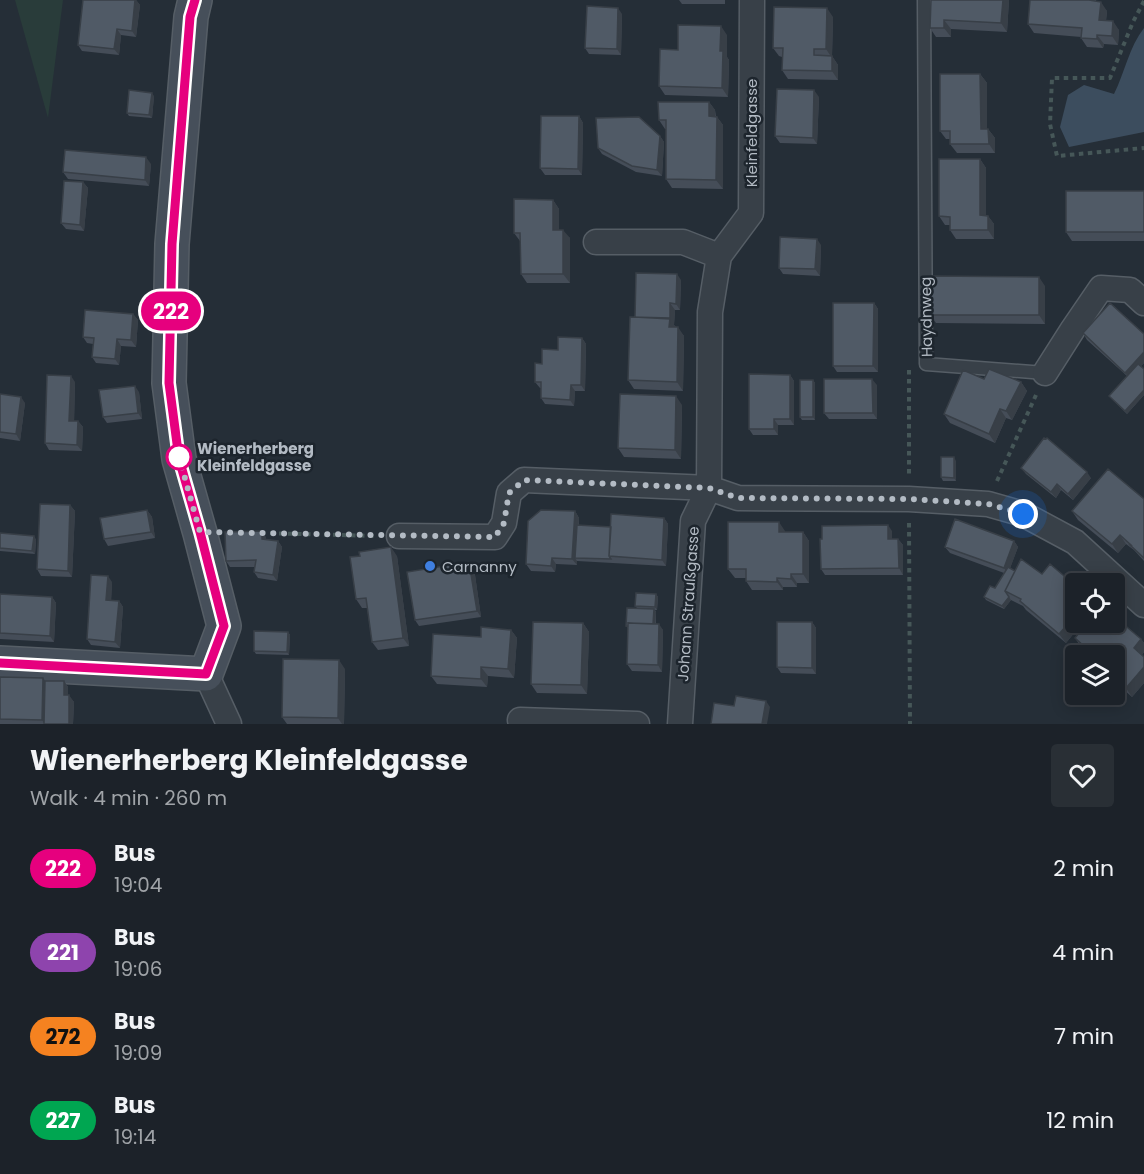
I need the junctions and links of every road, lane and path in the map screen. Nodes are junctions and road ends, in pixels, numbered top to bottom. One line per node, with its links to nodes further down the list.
1 (195, 0): 16 (street)
2 (752, 0): 7 (street, Kleinfeldgasse)
3 (924, 0): 9 (lane, Haydnweg)
4 (1144, 1): 5 (path)
5 (1144, 148)
6 (596, 242): 7 (street)
7 (719, 256): 10 (street, Kleinfeldgasse)
8 (1144, 303): 9 (street)
9 (1045, 373): 11 (path)
10 (709, 488): 11 (street); 13 (street); 20 (street, Johann Straußgasse)
11 (988, 504): 14 (street)
12 (250, 533): 13 (path)
13 (399, 536)
14 (1144, 604)
15 (0, 663): 16 (street)
16 (206, 674): 18 (street)
17 (519, 720): 19 (street)
18 (229, 724)
19 (637, 724)
20 (680, 724)

